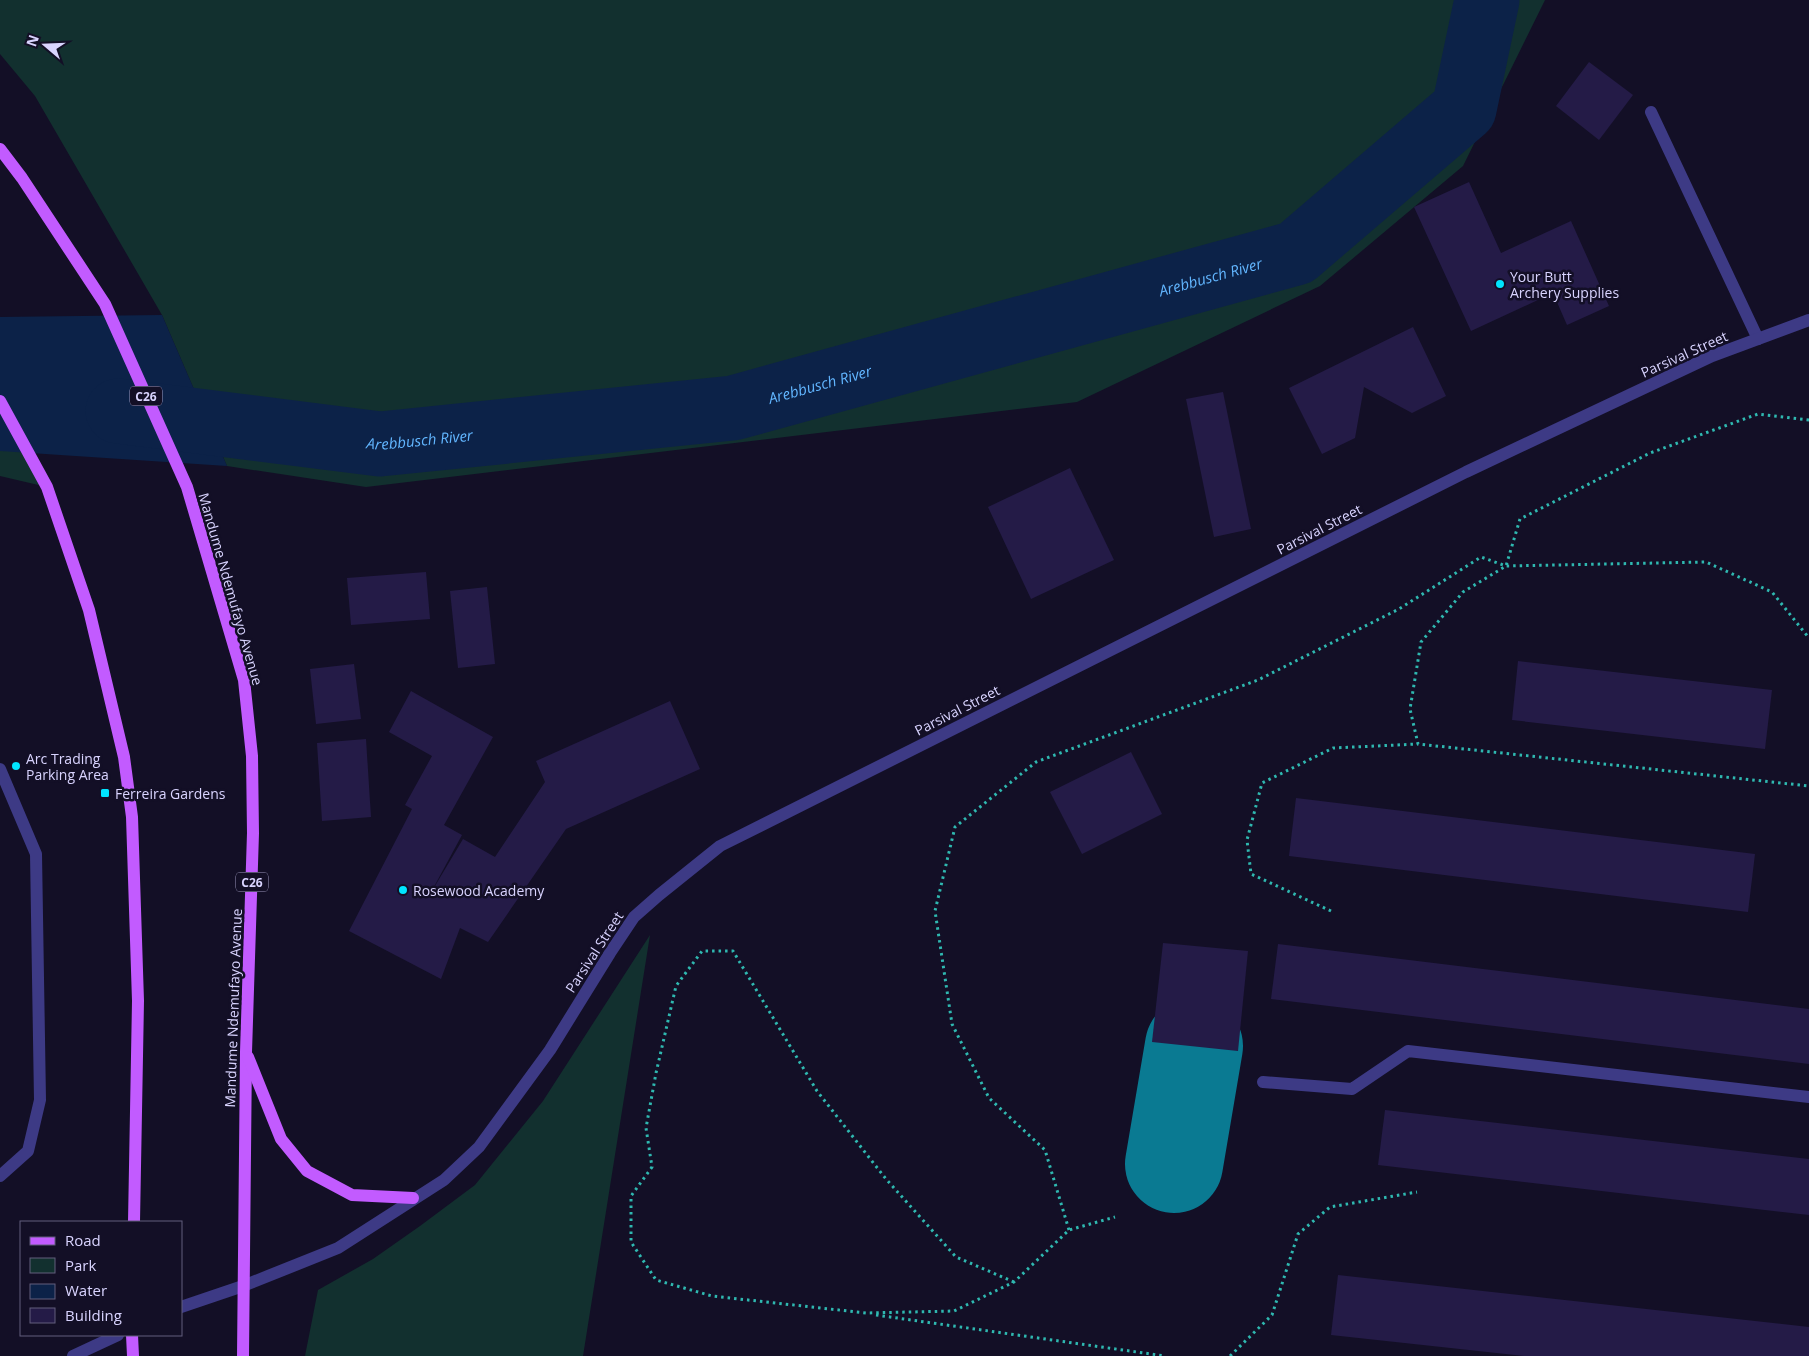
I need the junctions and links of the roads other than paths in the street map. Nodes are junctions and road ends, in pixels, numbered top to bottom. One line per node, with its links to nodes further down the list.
1 (1652, 112): 4 (street)
2 (0, 149): 7 (main road, Mandume Ndemufayo Avenue / C26)
3 (1807, 322): 4 (street, Parsival Street)
4 (1758, 339): 11 (street, Parsival Street)
5 (0, 400): 12 (main road)
6 (0, 769): 10 (street)
7 (246, 1052): 11 (main road); 13 (main road, Mandume Ndemufayo Avenue / C26)
8 (1263, 1082): 9 (street)
9 (1809, 1097)
10 (0, 1176)
11 (413, 1198): 13 (street, Parsival Street)
12 (134, 1221)
13 (243, 1286): 14 (street, Parsival Street); 19 (main road, Mandume Ndemufayo Avenue / C26)
14 (182, 1307)
15 (116, 1336): 17 (street)
16 (132, 1336): 18 (main road)
17 (73, 1356)
18 (133, 1356)
19 (243, 1356)

